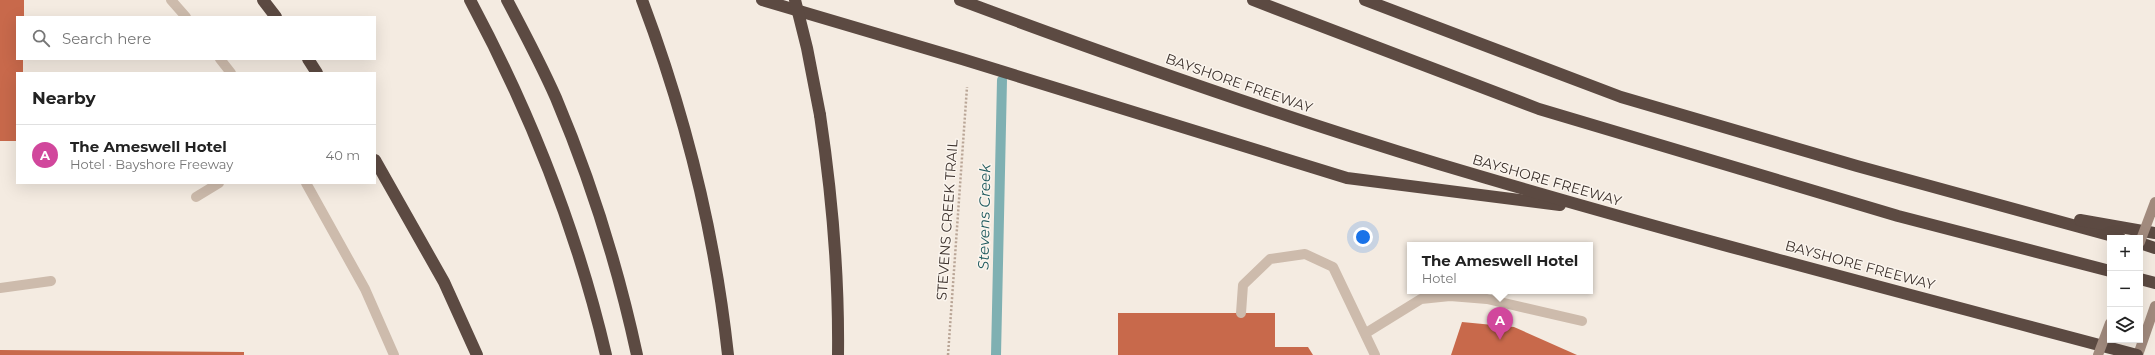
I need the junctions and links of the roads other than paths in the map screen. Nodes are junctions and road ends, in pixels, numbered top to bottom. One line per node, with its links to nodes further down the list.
1 (171, 0): 11 (street)
2 (263, 0): 12 (highway)
3 (470, 0): 41 (highway)
4 (507, 0): 42 (highway)
5 (642, 0): 43 (highway)
6 (762, 0): 23 (highway)
7 (795, 0): 44 (highway, bridge)
8 (960, 0): 23 (highway, BAYSHORE FREEWAY)
9 (1253, 0): 29 (highway)
10 (1366, 0): 22 (highway)
11 (185, 16)
12 (275, 16)
13 (221, 60): 15 (street)
14 (309, 60): 16 (highway)
15 (230, 72)
16 (317, 72)
17 (376, 162): 40 (highway)
18 (217, 184): 20 (street)
19 (307, 184): 39 (street)
20 (196, 197)
21 (2155, 202): 26 (main road, bridge)
22 (2006, 207): 24 (highway); 25 (highway)
23 (1597, 210): 47 (highway, BAYSHORE FREEWAY)
24 (2155, 233)
25 (2109, 235)
26 (2143, 235)
27 (2143, 244): 28 (highway)
28 (2155, 248)
29 (2107, 270)
30 (2143, 280): 32 (highway)
31 (51, 281): 33 (street)
32 (2155, 283)
33 (0, 288)
34 (2155, 306): 47 (main road)
35 (1241, 312): 38 (street)
36 (1582, 321): 38 (street)
37 (2107, 331): 46 (main road, bridge)
38 (1366, 333): 45 (street)
39 (394, 355)
40 (477, 355)
41 (606, 355)
42 (637, 355)
43 (728, 355)
44 (838, 355)
45 (1375, 355)
46 (2098, 355)
47 (2137, 355)

